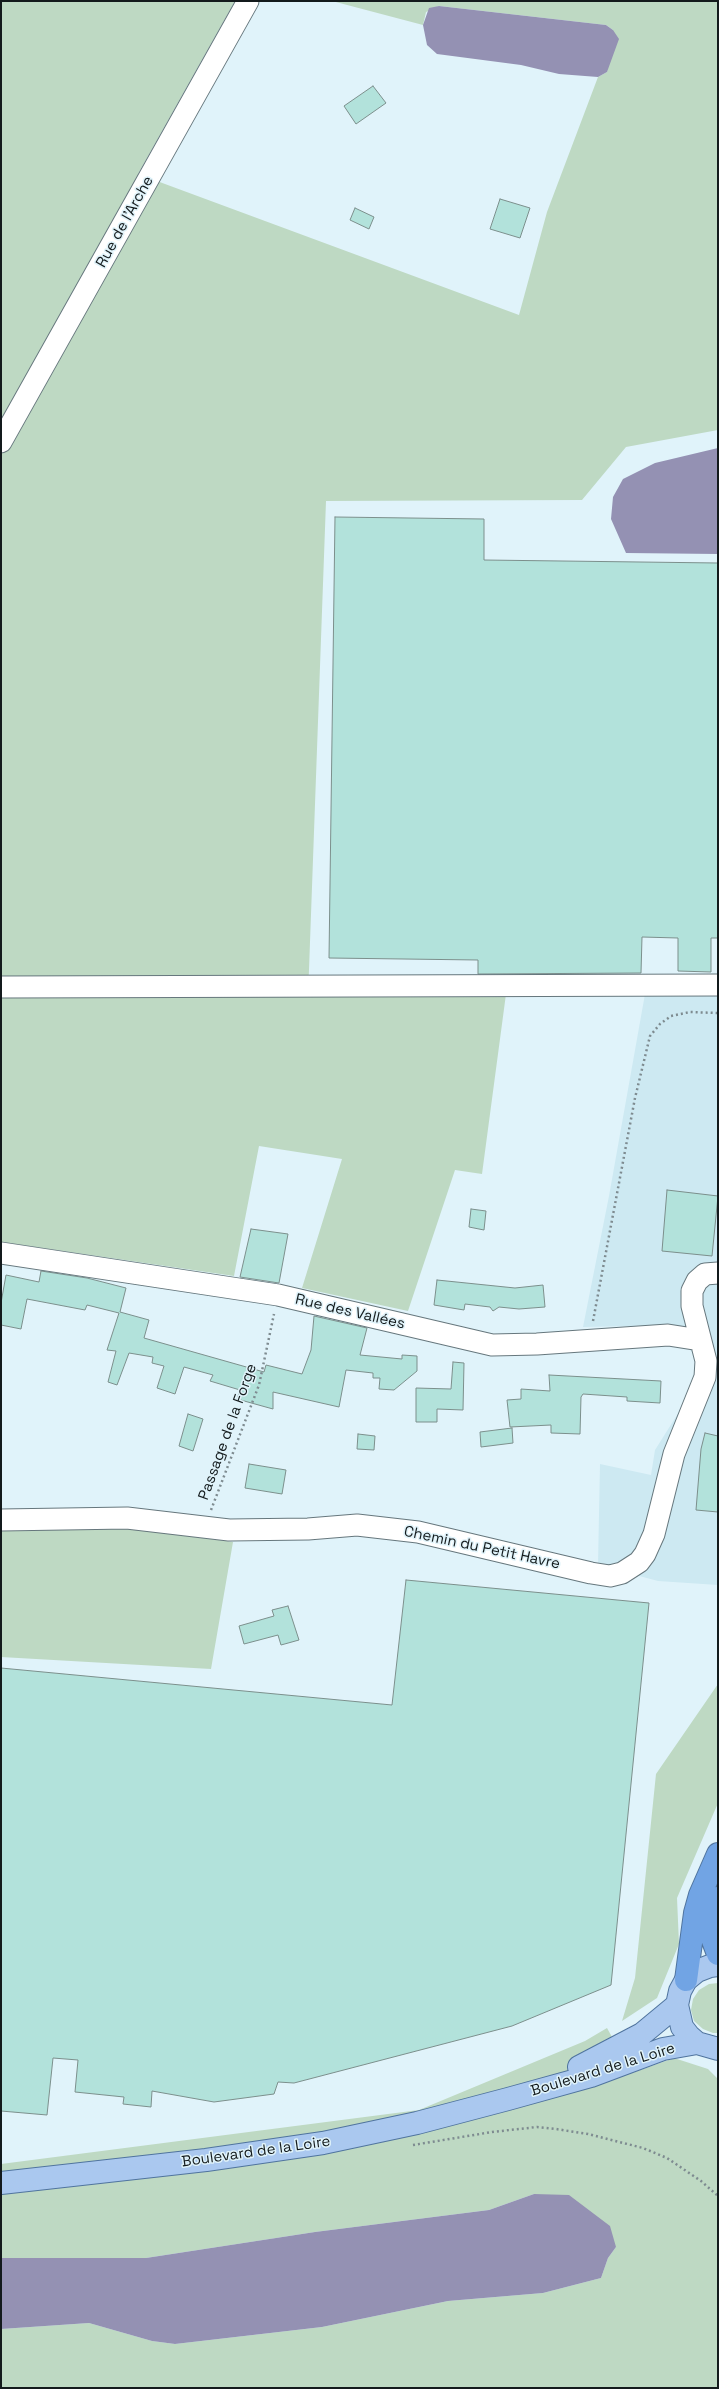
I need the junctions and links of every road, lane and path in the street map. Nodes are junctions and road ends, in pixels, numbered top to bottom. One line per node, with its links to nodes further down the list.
1 (248, 1): 2 (street, Rue de l'Arche)
2 (1, 442)
3 (718, 985): 4 (street)
4 (1, 987)
5 (718, 1013): 9 (path)
6 (1, 1253): 8 (street, Rue des Vallées)
7 (718, 1273): 10 (street, Chemin du Petit Havre)
8 (278, 1296): 9 (street, Rue des Vallées); 12 (path, Passage de la Forge)
9 (588, 1339): 10 (street, Rue des Vallées)
10 (700, 1340): 12 (street, Chemin du Petit Havre)
11 (1, 1520): 12 (street, Chemin du Petit Havre)
12 (204, 1527)
13 (718, 1854): 17 (highway)
14 (718, 1898): 15 (highway)
15 (718, 1954)
16 (718, 1966): 17 (main road)
17 (686, 1980): 18 (main road)
18 (677, 2005): 19 (main road); 20 (main road, Boulevard de la Loire)
19 (710, 2049): 20 (main road, Boulevard de la Loire)
20 (508, 2099): 22 (main road, Boulevard de la Loire)
21 (407, 2146): 23 (path)
22 (1, 2183)
23 (718, 2196)

